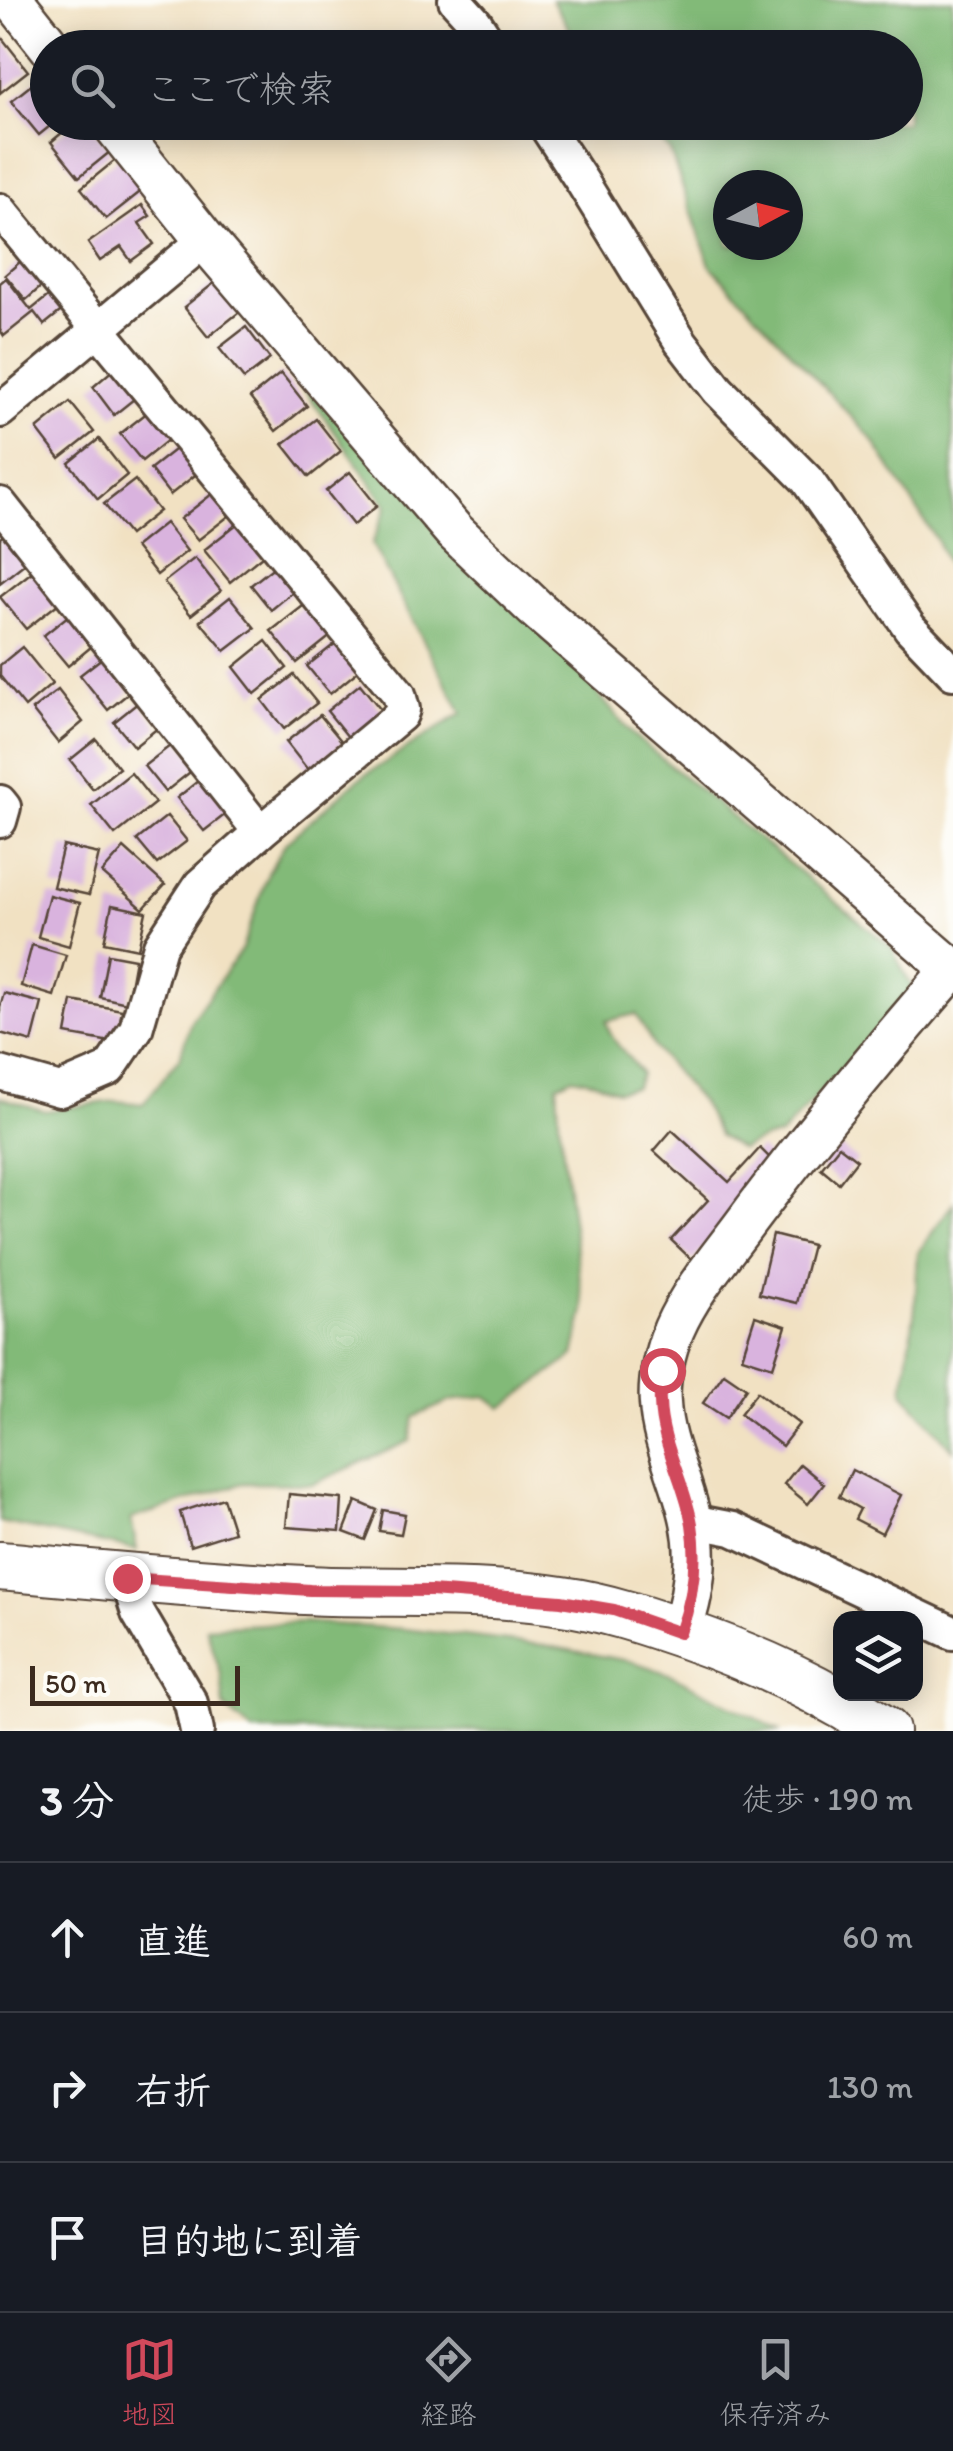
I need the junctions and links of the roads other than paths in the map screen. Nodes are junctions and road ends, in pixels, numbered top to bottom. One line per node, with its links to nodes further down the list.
1 (13, 0): 3 (street)
2 (455, 0): 4 (street)
3 (37, 30)
4 (480, 30)
5 (125, 140): 8 (street)
6 (555, 140): 12 (street)
7 (0, 210): 9 (street)
8 (205, 240): 9 (street); 16 (street)
9 (98, 330): 10 (street); 15 (street)
10 (0, 410)
11 (0, 504): 15 (street)
12 (953, 673)
13 (0, 802): 14 (street)
14 (0, 821)
15 (260, 832): 17 (street)
16 (952, 969): 18 (street)
17 (0, 1072)
18 (691, 1521): 21 (street); 22 (street)
19 (0, 1566): 20 (main road)
20 (127, 1578): 21 (main road); 23 (street)
21 (680, 1633): 24 (main road)
22 (953, 1633)
23 (197, 1731)
24 (885, 1731)

